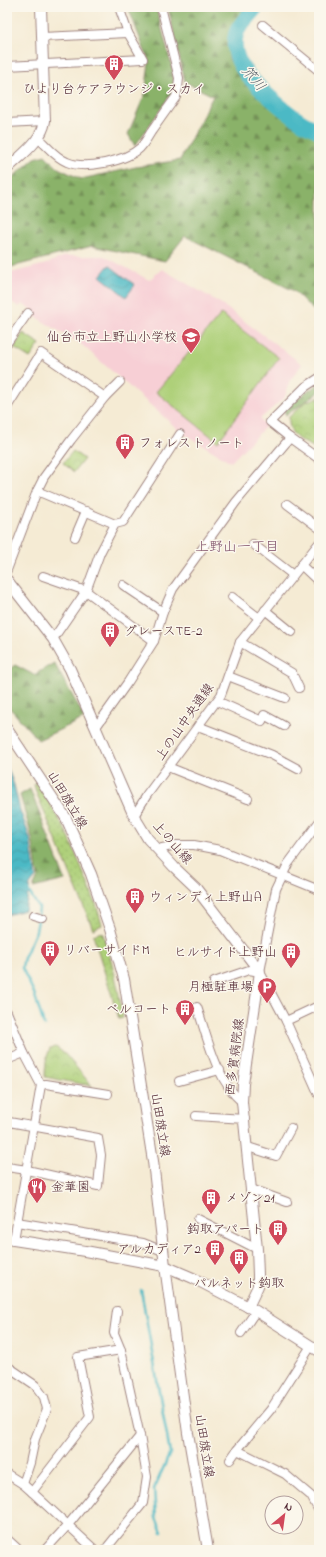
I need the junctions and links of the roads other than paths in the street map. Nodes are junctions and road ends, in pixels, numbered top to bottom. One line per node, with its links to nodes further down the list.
1 (41, 7): 8 (street)
2 (119, 7): 7 (street)
3 (161, 7): 14 (street)
4 (315, 7): 5 (street)
5 (319, 10)
6 (262, 25): 11 (street)
7 (128, 33): 8 (street); 9 (street)
8 (42, 37): 9 (street)
9 (43, 65): 10 (street); 12 (street)
10 (7, 66)
11 (319, 71)
12 (45, 121): 13 (street); 14 (street)
13 (7, 123)
14 (38, 138): 15 (street)
15 (7, 169)
16 (28, 313): 17 (street)
17 (7, 343)
18 (319, 378): 23 (street)
19 (120, 382): 20 (street)
20 (105, 397): 21 (street); 25 (street)
21 (7, 407)
22 (180, 434): 28 (street)
23 (290, 438): 24 (street); 43 (street)
24 (319, 459)
25 (37, 491): 27 (street); 34 (street)
26 (287, 504): 29 (street)
27 (86, 511): 28 (street); 30 (street)
28 (115, 524): 40 (street)
29 (319, 528)
30 (75, 537)
31 (319, 543): 33 (street, 上の山中央通線)
32 (253, 544): 35 (street)
33 (301, 565): 35 (street, 上の山中央通線); 38 (street)
34 (7, 570)
35 (293, 575): 42 (street, 上の山中央通線)
36 (43, 576): 40 (street)
37 (7, 580): 46 (street, 上の山線)
38 (319, 582)
39 (124, 585): 43 (street)
40 (86, 591): 46 (street); 47 (street)
41 (232, 597): 44 (street)
42 (265, 610): 44 (street, 上の山中央通線); 45 (street)
43 (163, 612): 47 (street)
44 (259, 618): 48 (street, 上の山中央通線)
45 (292, 632)
46 (53, 639): 55 (street, 上の山線)
47 (154, 641): 55 (street)
48 (240, 642): 49 (street, 上の山中央通線); 50 (street)
49 (228, 676): 51 (street); 52 (street, 上の山中央通線)
50 (299, 688)
51 (285, 698)
52 (217, 701): 53 (street, 上の山中央通線); 54 (street)
53 (198, 726): 57 (street, 上の山中央通線); 58 (street)
54 (284, 726)
55 (96, 727): 60 (street, 上の山線)
56 (7, 729): 95 (street, 山田旗立線)
57 (168, 767): 59 (street); 60 (street, 上の山中央通線)
58 (298, 769)
59 (248, 799)
60 (134, 816): 62 (street, 上の山線)
61 (319, 822): 63 (street, 西多賀病院線)
62 (158, 849): 63 (street); 67 (street, 上の山線)
63 (282, 874): 64 (street); 67 (street, 西多賀病院線)
64 (319, 890)
65 (33, 916): 66 (street)
66 (43, 919)
67 (260, 972): 68 (street); 72 (street, 上の山線); 80 (street, 西多賀病院線)
68 (214, 982)
69 (318, 1006): 72 (street)
70 (197, 1007): 75 (street)
71 (7, 1012): 73 (street)
72 (286, 1021): 79 (street, 上の山線)
73 (24, 1053): 74 (street); 77 (street)
74 (7, 1060)
75 (220, 1070): 76 (street); 80 (street)
76 (179, 1081)
77 (41, 1085): 78 (street); 84 (street)
78 (108, 1094)
79 (319, 1095)
80 (242, 1102): 82 (street, 西多賀病院線)
81 (196, 1116): 82 (street)
82 (245, 1119): 86 (street, 西多賀病院線)
83 (8, 1122): 84 (street)
84 (33, 1128): 88 (street); 88 (street)
85 (291, 1128): 86 (street)
86 (248, 1147): 89 (street, 西多賀病院線)
87 (7, 1167): 88 (street)
88 (27, 1170): 92 (street)
89 (251, 1189): 90 (street); 94 (street, 西多賀病院線)
90 (287, 1202)
91 (198, 1219): 94 (street)
92 (17, 1222): 93 (street); 95 (street)
93 (11, 1240): 96 (street)
94 (257, 1250): 97 (street, 西多賀病院線)
95 (163, 1251): 96 (street, 山田旗立線)
96 (165, 1266): 97 (street); 116 (street, 山田旗立線)
97 (252, 1309): 99 (street); 100 (street)
98 (117, 1311): 101 (street)
99 (241, 1333)
100 (315, 1348): 104 (street)
101 (121, 1350): 103 (street); 108 (street)
102 (7, 1366): 107 (street)
103 (140, 1436): 110 (street); 115 (street)
104 (237, 1450): 105 (street); 109 (street)
105 (230, 1460)
106 (7, 1474): 107 (street)
107 (23, 1484): 108 (street)
108 (32, 1492): 110 (street)
109 (319, 1511)
110 (68, 1526): 113 (street); 114 (street)
111 (7, 1539): 112 (street)
112 (18, 1550)
113 (45, 1550)
114 (95, 1550)
115 (105, 1550)
116 (208, 1550)

